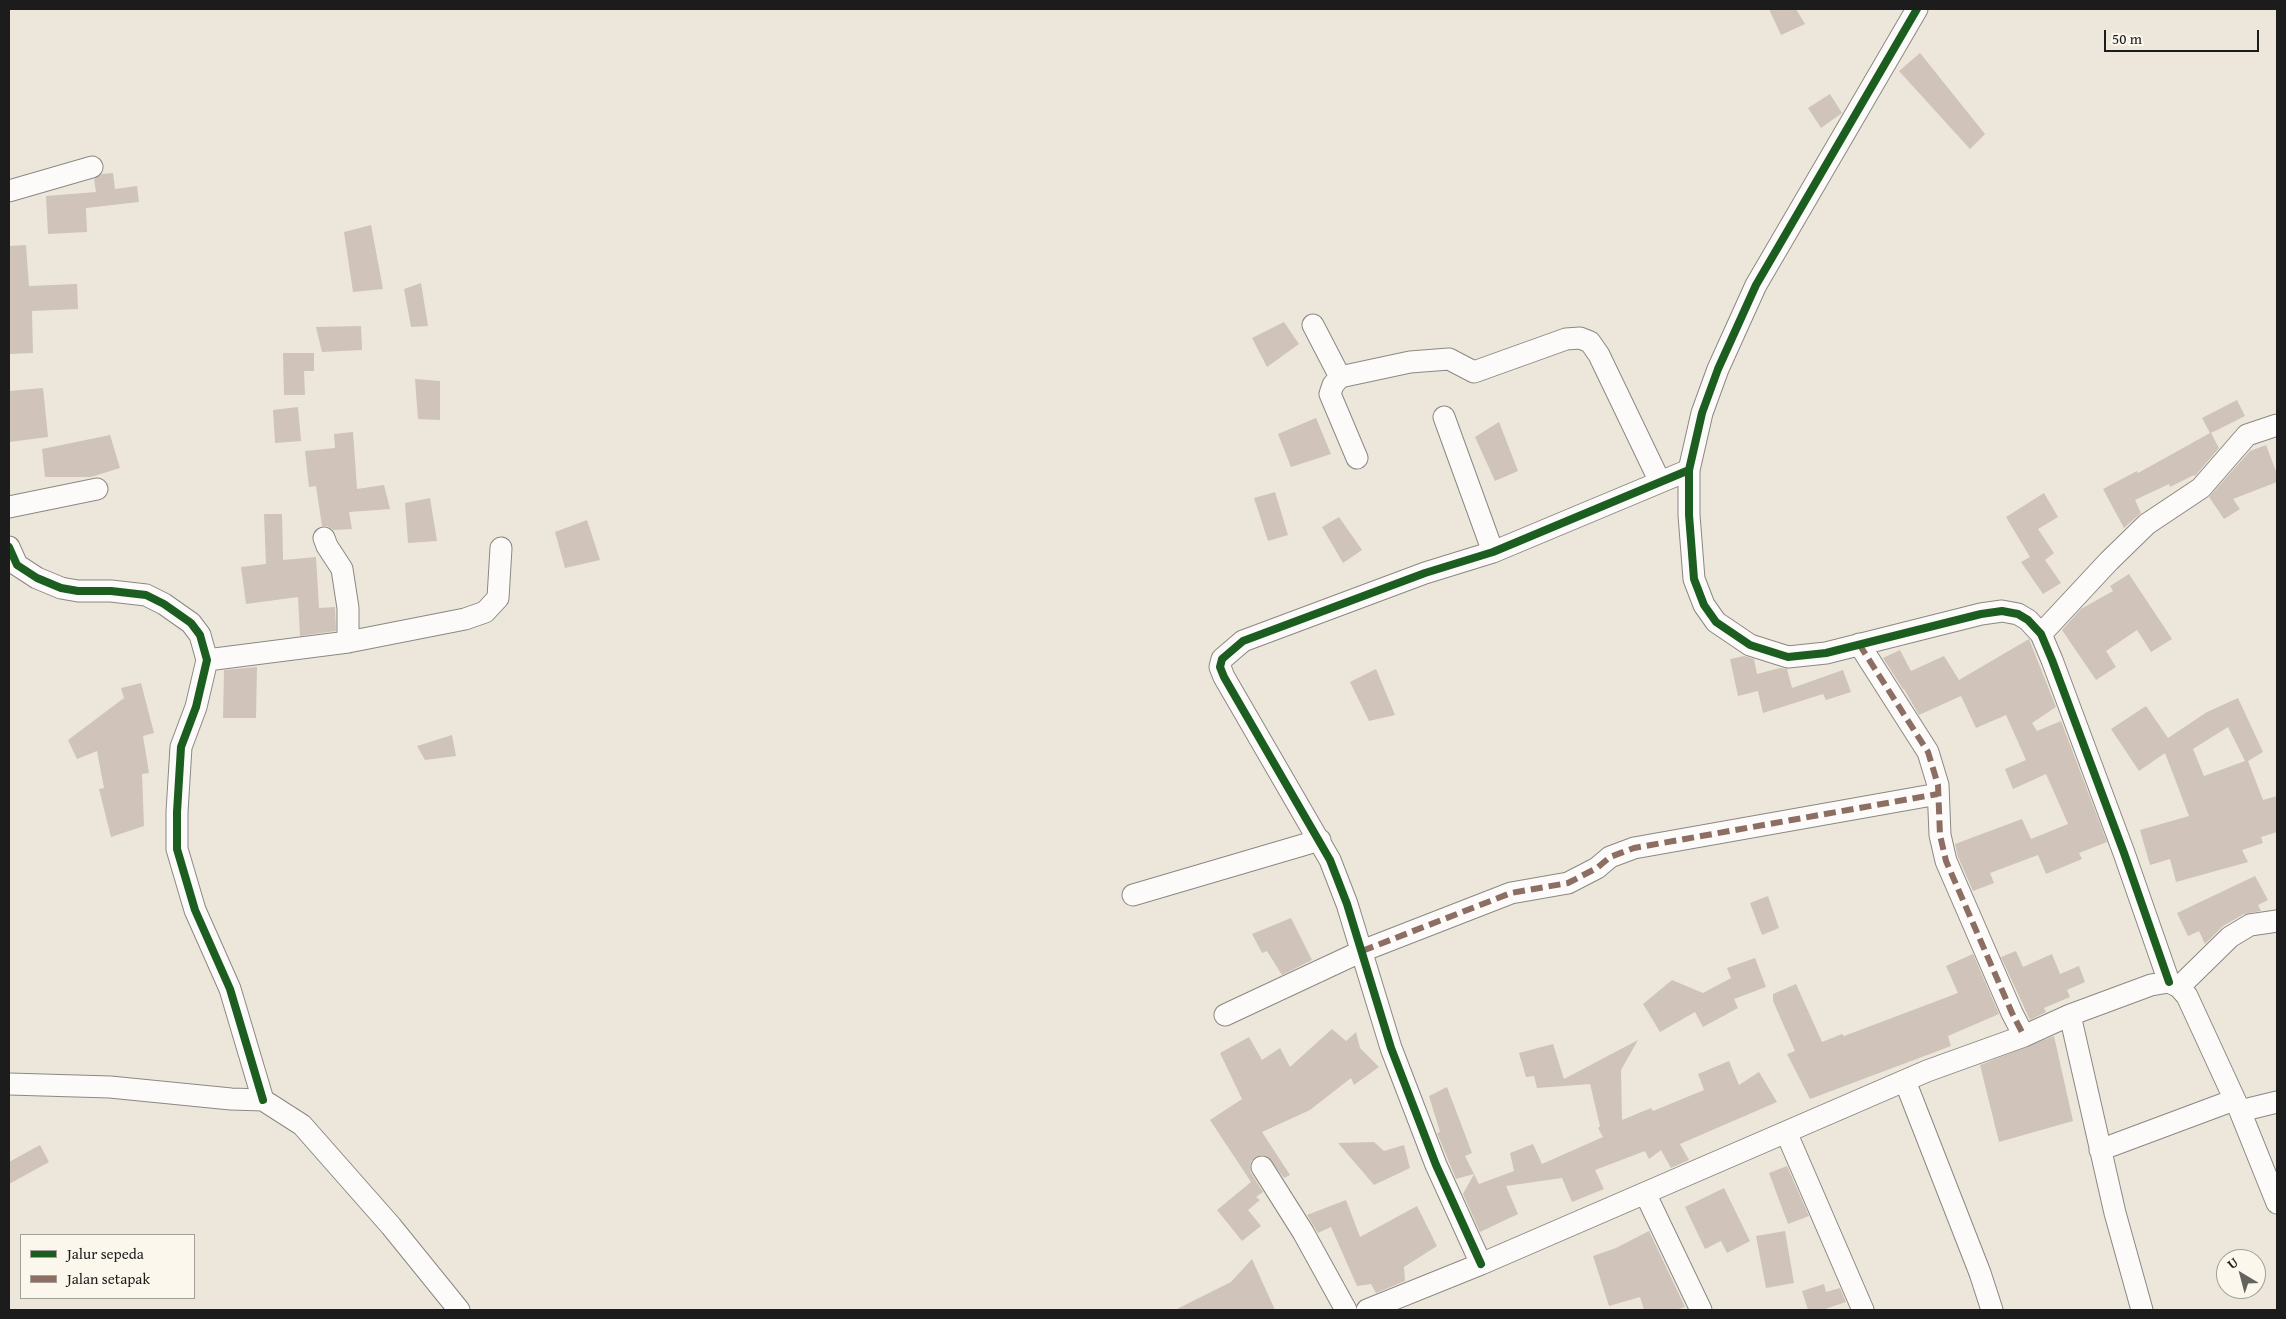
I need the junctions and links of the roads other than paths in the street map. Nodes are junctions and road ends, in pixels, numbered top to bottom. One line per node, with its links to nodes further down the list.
1 (1917, 9): 9 (street)
2 (92, 167): 3 (street)
3 (9, 191)
4 (1312, 325): 5 (street)
5 (1340, 377): 8 (street); 10 (street)
6 (1444, 418): 16 (street)
7 (2277, 425): 17 (street)
8 (1358, 458)
9 (1689, 470): 10 (street); 19 (street)
10 (1660, 482): 16 (street)
11 (97, 489): 12 (street)
12 (9, 506)
13 (324, 538): 18 (street)
14 (9, 547): 20 (street)
15 (500, 548): 18 (street)
16 (1493, 552): 22 (street)
17 (2041, 634): 19 (street); 26 (street)
18 (348, 642): 20 (street)
19 (1859, 644): 21 (street)
20 (207, 660): 32 (street)
21 (1938, 794): 25 (street); 29 (street)
22 (1320, 840): 23 (street); 25 (street)
23 (1133, 895)
24 (2277, 920): 26 (street)
25 (1362, 951): 27 (street); 40 (street)
26 (2174, 985): 28 (street); 34 (street)
27 (1225, 1015)
28 (2070, 1015): 29 (street); 36 (street)
29 (2024, 1036): 30 (street)
30 (1905, 1081): 35 (street); 46 (street)
31 (9, 1084): 32 (street)
32 (264, 1100): 41 (street)
33 (2277, 1102): 34 (street)
34 (2237, 1105): 36 (street); 39 (street)
35 (1786, 1132): 38 (street); 45 (street)
36 (2100, 1150): 47 (street)
37 (1262, 1167): 42 (street)
38 (1645, 1193): 40 (street); 44 (street)
39 (2277, 1203)
40 (1480, 1264): 43 (street)
41 (459, 1310)
42 (1346, 1310)
43 (1368, 1310)
44 (1701, 1310)
45 (1863, 1310)
46 (1992, 1310)
47 (2142, 1310)

